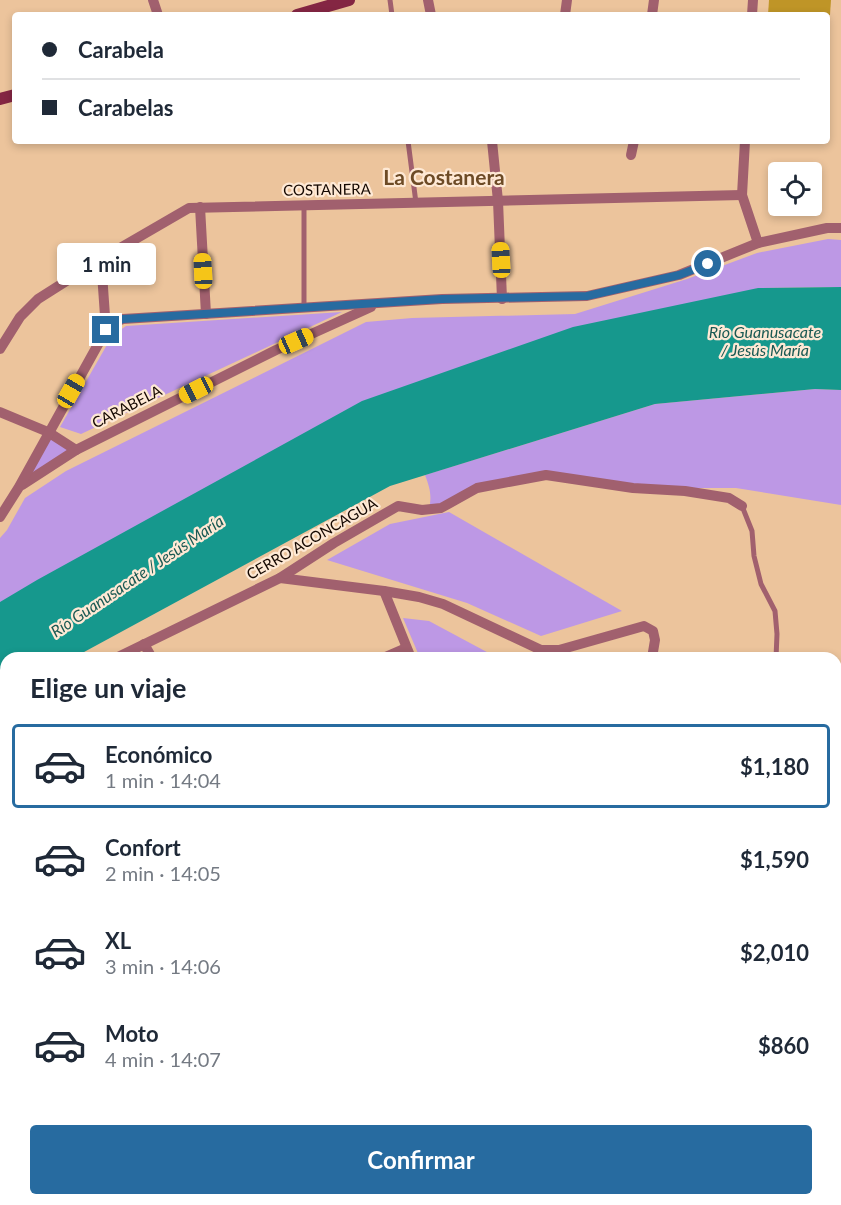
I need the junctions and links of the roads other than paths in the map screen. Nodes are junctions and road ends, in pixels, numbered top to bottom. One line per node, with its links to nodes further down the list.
1 (344, 0): 2 (street)
2 (306, 12)
3 (408, 144): 10 (lane)
4 (492, 144): 9 (street)
5 (634, 144): 7 (street)
6 (745, 144): 8 (street)
7 (632, 155)
8 (742, 195): 9 (street, COSTANERA); 14 (street)
9 (498, 201): 10 (street, COSTANERA); 16 (street)
10 (416, 203): 11 (street, COSTANERA)
11 (304, 205): 12 (street, COSTANERA); 18 (lane)
12 (200, 207): 15 (street, COSTANERA); 19 (street)
13 (841, 228): 14 (street, CARABELA)
14 (758, 243): 16 (street, CARABELA)
15 (101, 259): 20 (street); 21 (street, COSTANERA)
16 (502, 299): 17 (street, CARABELA)
17 (377, 304): 18 (street); 24 (street, CARABELA)
18 (304, 308): 19 (street)
19 (206, 314): 20 (street)
20 (106, 330): 23 (street)
21 (0, 349)
22 (0, 412): 23 (street)
23 (48, 432): 24 (street); 25 (street)
24 (76, 450): 25 (street, CARABELA)
25 (19, 487): 27 (street)
26 (742, 506): 28 (street, CERRO ACONCAGUA); 37 (lane)
27 (0, 517)
28 (280, 578): 29 (street); 30 (street, CERRO ACONCAGUA)
29 (384, 591): 31 (street); 36 (street)
30 (144, 644): 32 (street, CERRO ACONCAGUA); 33 (street)
31 (406, 648): 34 (street); 35 (street)
32 (128, 652)
33 (149, 652)
34 (397, 652)
35 (408, 652)
36 (653, 652)
37 (776, 652)

